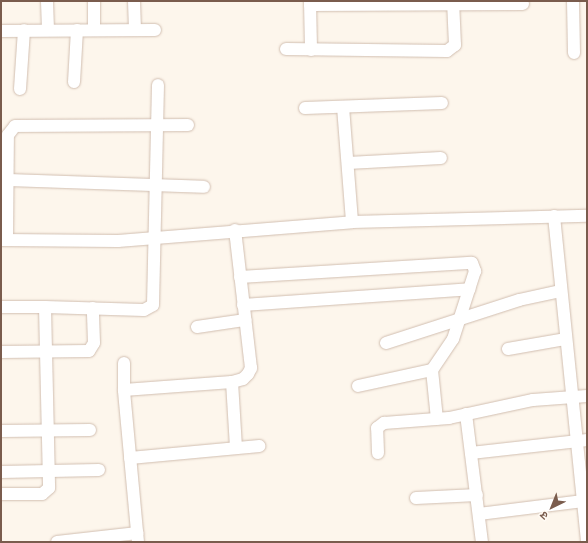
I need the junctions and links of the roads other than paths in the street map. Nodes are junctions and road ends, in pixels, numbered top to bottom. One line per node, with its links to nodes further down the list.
1 (47, 1): 9 (street)
2 (94, 1): 11 (street)
3 (134, 1): 12 (street)
4 (573, 1): 17 (street)
5 (453, 2): 6 (street); 7 (street); 16 (street)
6 (310, 3): 16 (street)
7 (524, 4)
8 (24, 30): 9 (street); 14 (street); 20 (street)
9 (48, 30): 10 (street)
10 (77, 30): 11 (street); 18 (street)
11 (94, 30): 12 (street)
12 (135, 30): 13 (street)
13 (155, 30)
14 (1, 31)
15 (286, 50): 16 (street)
16 (311, 50)
17 (574, 53)
18 (74, 82)
19 (158, 85): 24 (street)
20 (20, 89)
21 (442, 103): 22 (street)
22 (343, 107): 23 (street); 27 (street)
23 (305, 108)
24 (158, 125): 25 (street); 28 (street); 29 (street)
25 (188, 125)
26 (441, 158): 27 (street)
27 (348, 163): 33 (street)
28 (7, 180): 29 (street); 36 (street)
29 (156, 185): 30 (street); 35 (street)
30 (204, 186)
31 (554, 216): 32 (street); 33 (street); 39 (street)
32 (587, 216)
33 (352, 222): 34 (street)
34 (235, 230): 35 (street); 37 (street)
35 (154, 238): 36 (street); 43 (street)
36 (4, 240)
37 (240, 277): 38 (street); 40 (street)
38 (469, 289): 40 (street); 44 (street)
39 (561, 291): 44 (street); 47 (street)
40 (243, 305): 45 (street)
41 (1, 307): 42 (street)
42 (45, 307): 43 (street); 51 (street)
43 (93, 308): 51 (street)
44 (460, 318): 48 (street); 53 (street)
45 (245, 320): 46 (street); 54 (street)
46 (197, 327)
47 (566, 339): 49 (street); 57 (street)
48 (386, 342)
49 (508, 348)
50 (1, 352): 51 (street)
51 (47, 352): 61 (street)
52 (124, 364): 56 (street)
53 (432, 370): 55 (street); 60 (street)
54 (232, 382): 56 (street); 66 (street)
55 (358, 386)
56 (124, 390): 69 (street)
57 (572, 396): 58 (street); 59 (street); 64 (street)
58 (587, 396)
59 (466, 414): 60 (street); 67 (street)
60 (437, 419): 68 (street)
61 (48, 430): 62 (street); 63 (street); 71 (street)
62 (90, 430)
63 (1, 431)
64 (582, 440): 67 (street); 76 (street)
65 (259, 446): 66 (street)
66 (236, 448): 69 (street)
67 (471, 452): 74 (street)
68 (378, 453)
69 (130, 458): 78 (street)
70 (99, 470): 71 (street)
71 (48, 471): 72 (street); 73 (street)
72 (1, 472)
73 (1, 494)
74 (477, 495): 75 (street); 77 (street)
75 (416, 498)
76 (583, 501): 77 (street); 79 (street)
77 (479, 514): 81 (street)
78 (137, 537): 80 (street)
79 (587, 540)
80 (57, 542)
81 (482, 542)

